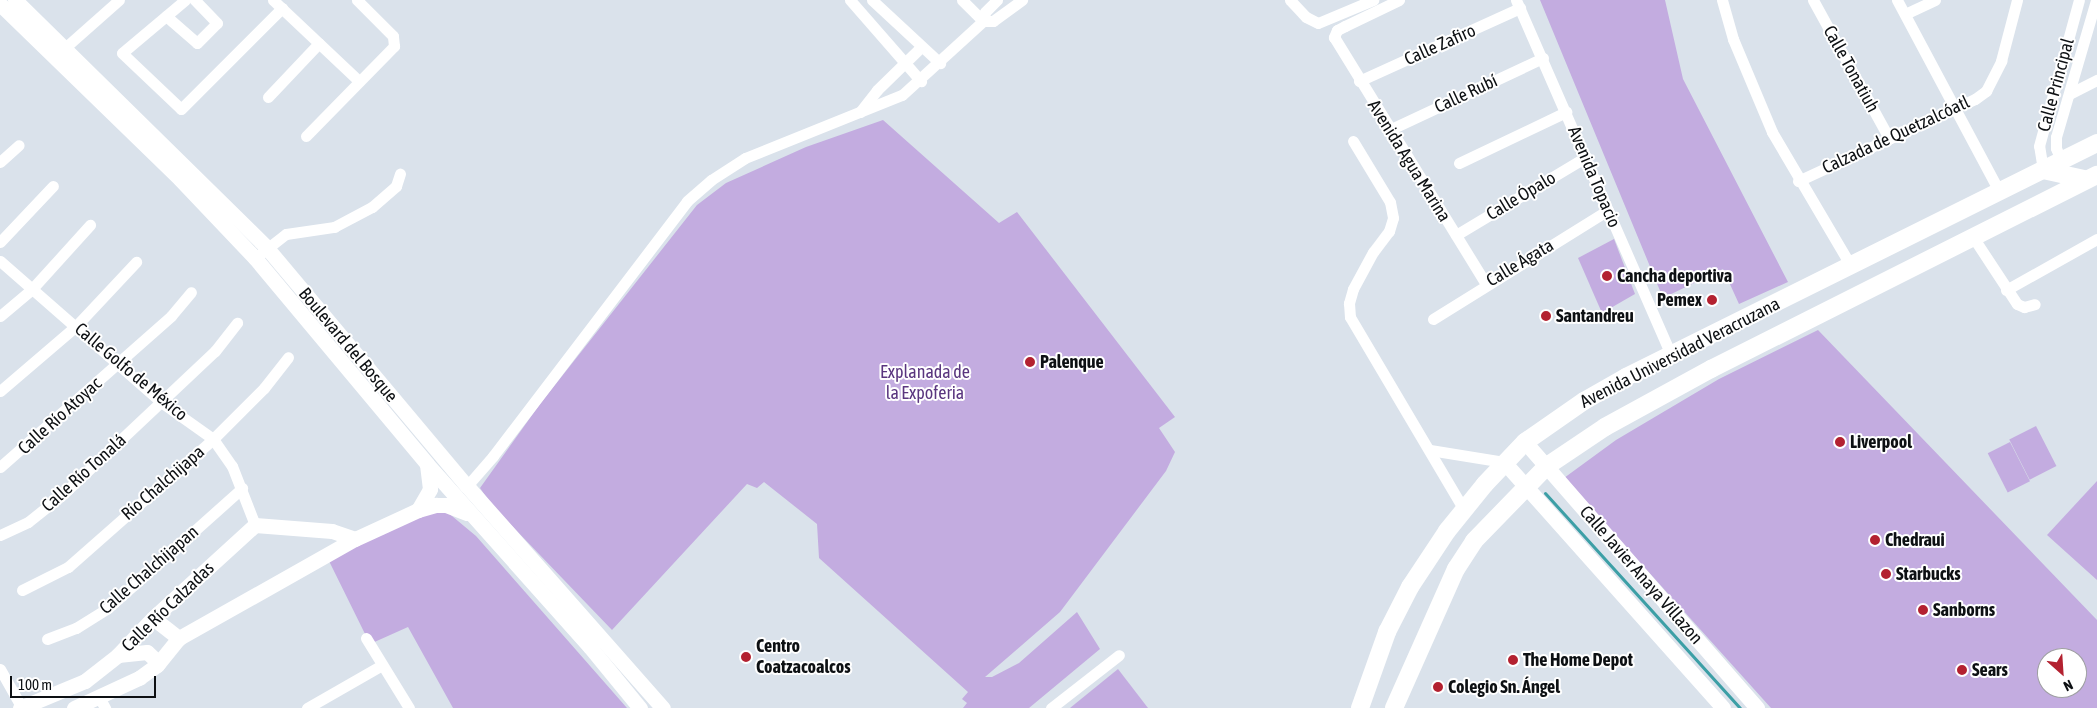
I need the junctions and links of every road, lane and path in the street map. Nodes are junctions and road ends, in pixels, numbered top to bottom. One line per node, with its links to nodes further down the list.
1 (14, 0): 29 (main road, Boulevard del Bosque)
2 (119, 0): 29 (street)
3 (186, 0): 25 (street)
4 (195, 0): 25 (street)
5 (357, 0): 35 (street)
6 (850, 0): 31 (street)
7 (872, 0): 28 (street)
8 (962, 0): 26 (street)
9 (997, 0): 26 (street)
10 (1022, 0): 26 (street)
11 (1290, 0): 12 (street)
12 (1373, 0)
13 (1399, 0): 36 (street, Avenida Agua Marina)
14 (1722, 0): 56 (street)
15 (1813, 0): 44 (street, Calle Tonatiuh)
16 (1897, 0): 24 (street)
17 (1935, 0): 24 (street)
18 (2017, 0): 39 (street, Calzada de Quetzalcóatl)
19 (2077, 0): 52 (street, Calle Principal)
20 (2096, 0): 37 (street, Calle Principal)
21 (0, 1): 29 (main road, Boulevard del Bosque)
22 (278, 4): 25 (street); 27 (street)
23 (1518, 4): 30 (street, Avenida Topacio); 36 (street, Calle Zafiro)
24 (1905, 14): 39 (street)
25 (166, 16)
26 (983, 21): 32 (street)
27 (319, 44): 35 (street); 38 (street)
28 (921, 47): 31 (street); 32 (street)
29 (59, 52): 53 (main road, Boulevard del Bosque)
30 (1543, 58): 41 (street, Avenida Topacio); 42 (street, Calle Rubí)
31 (906, 63): 33 (street); 40 (street)
32 (940, 63): 33 (street)
33 (921, 80): 40 (street)
34 (2097, 80): 37 (street)
35 (359, 82): 43 (street)
36 (1359, 82): 42 (street, Avenida Agua Marina)
37 (2070, 93): 51 (street, Calle Principal)
38 (268, 96)
39 (1956, 108): 44 (street, Calzada de Quetzalcóatl); 58 (street)
40 (860, 112): 93 (street)
41 (1566, 112): 48 (street, Avenida Topacio); 50 (street)
42 (1389, 130): 61 (street, Avenida Agua Marina)
43 (306, 136)
44 (1889, 138): 56 (street, Calzada de Quetzalcóatl)
45 (1353, 141): 88 (street)
46 (19, 145): 49 (street)
47 (2091, 146): 51 (main road, Avenida Universidad Veracruzana); 55 (main road)
48 (1586, 157): 59 (street, Avenida Topacio); 61 (street, Calle Ópalo)
49 (0, 162)
50 (1459, 163)
51 (2061, 168): 52 (main road, Avenida Universidad Veracruzana); 55 (main road); 62 (main road)
52 (2043, 170): 58 (main road, Avenida Universidad Veracruzana)
53 (185, 174): 65 (main road, Boulevard del Bosque); 66 (main road, Boulevard del Bosque)
54 (400, 174): 65 (street)
55 (2090, 178): 62 (main road, Avenida Universidad Veracruzana)
56 (1798, 181): 69 (street)
57 (53, 186): 64 (street)
58 (1999, 191): 69 (main road, Avenida Universidad Veracruzana)
59 (1608, 210): 70 (street, Calle Ágata); 81 (street, Avenida Topacio)
60 (90, 225): 71 (street)
61 (1456, 235): 70 (street, Avenida Agua Marina)
62 (1973, 237): 72 (street); 91 (main road, Avenida Universidad Veracruzana)
63 (2097, 239): 72 (street)
64 (0, 242)
65 (267, 248): 66 (street); 75 (main road, Boulevard del Bosque)
66 (255, 258): 78 (main road, Boulevard del Bosque)
67 (0, 261): 71 (street, Calle Golfo de México)
68 (136, 262): 80 (street)
69 (1851, 266): 81 (main road, Avenida Universidad Veracruzana)
70 (1486, 284): 77 (street, Calle Ágata)
71 (31, 290): 76 (street); 80 (street, Calle Golfo de México)
72 (2006, 290): 74 (street)
73 (191, 292): 83 (street, Calle Río Atoyac)
74 (2035, 304)
75 (320, 310): 78 (main road); 93 (main road, Boulevard del Bosque)
76 (0, 316)
77 (1433, 319)
78 (308, 320): 90 (main road, Boulevard del Bosque)
79 (237, 323): 85 (street, Calle Río Tonalá)
80 (76, 326): 83 (street, Calle Golfo de México); 84 (street)
81 (1671, 354): 87 (main road, Avenida Universidad Veracruzana)
82 (288, 357): 86 (street, Río Chalchijapa)
83 (118, 364): 85 (street, Calle Golfo de México); 92 (street, Calle Río Atoyac)
84 (0, 391)
85 (161, 402): 86 (street, Calle Golfo de México); 101 (street, Calle Río Tonalá)
86 (213, 438): 94 (street, Calle Golfo de México); 104 (street, Río Chalchijapa)
87 (1526, 442): 89 (main road, Avenida Universidad Veracruzana); 91 (main road, Calle Javier Anaya Villazon)
88 (1430, 450): 89 (street); 97 (street)
89 (1504, 462): 95 (main road, Calle Javier Anaya Villazon); 97 (main road, Avenida Universidad Veracruzana)
90 (427, 464): 96 (main road); 98 (main road, Boulevard del Bosque)
91 (1547, 466): 95 (main road, Avenida Universidad Veracruzana); 127 (main road, Calle Javier Anaya Villazon)
92 (0, 467)
93 (467, 486): 106 (main road, Boulevard del Bosque)
94 (242, 488): 99 (street, Calle Golfo de México); 110 (street, Calle Chalchijapan)
95 (1523, 488): 125 (main road, Avenida Universidad Veracruzana); 126 (main road, Calle Javier Anaya Villazon)
96 (418, 510): 98 (main road); 102 (main road)
97 (1464, 510): 124 (main road, Avenida Universidad Veracruzana)
98 (472, 516): 107 (main road, Boulevard del Bosque)
99 (255, 525): 100 (main road); 105 (main road, Calle Río Calzadas)
100 (323, 531): 102 (main road); 103 (main road)
101 (0, 535)
102 (355, 539): 103 (main road)
103 (328, 555): 108 (main road)
104 (22, 590)
105 (153, 618): 108 (main road); 111 (main road, Calle Río Calzadas)
106 (585, 619): 107 (main road); 122 (main road, Boulevard del Bosque)
107 (574, 629): 121 (main road, Boulevard del Bosque)
108 (179, 638): 113 (main road)
109 (366, 638): 114 (street)
110 (47, 639)
111 (118, 655): 113 (main road); 117 (main road, Calle Río Calzadas)
112 (1119, 655): 123 (street)
113 (159, 663): 116 (main road)
114 (382, 665): 119 (street); 120 (street)
115 (0, 669): 117 (street)
116 (102, 702): 118 (main road)
117 (20, 708)
118 (74, 708)
119 (307, 708)
120 (409, 708)
121 (640, 708)
122 (663, 708)
123 (1051, 708)
124 (1360, 708)
125 (1394, 708)
126 (1724, 708)
127 (1757, 708)

